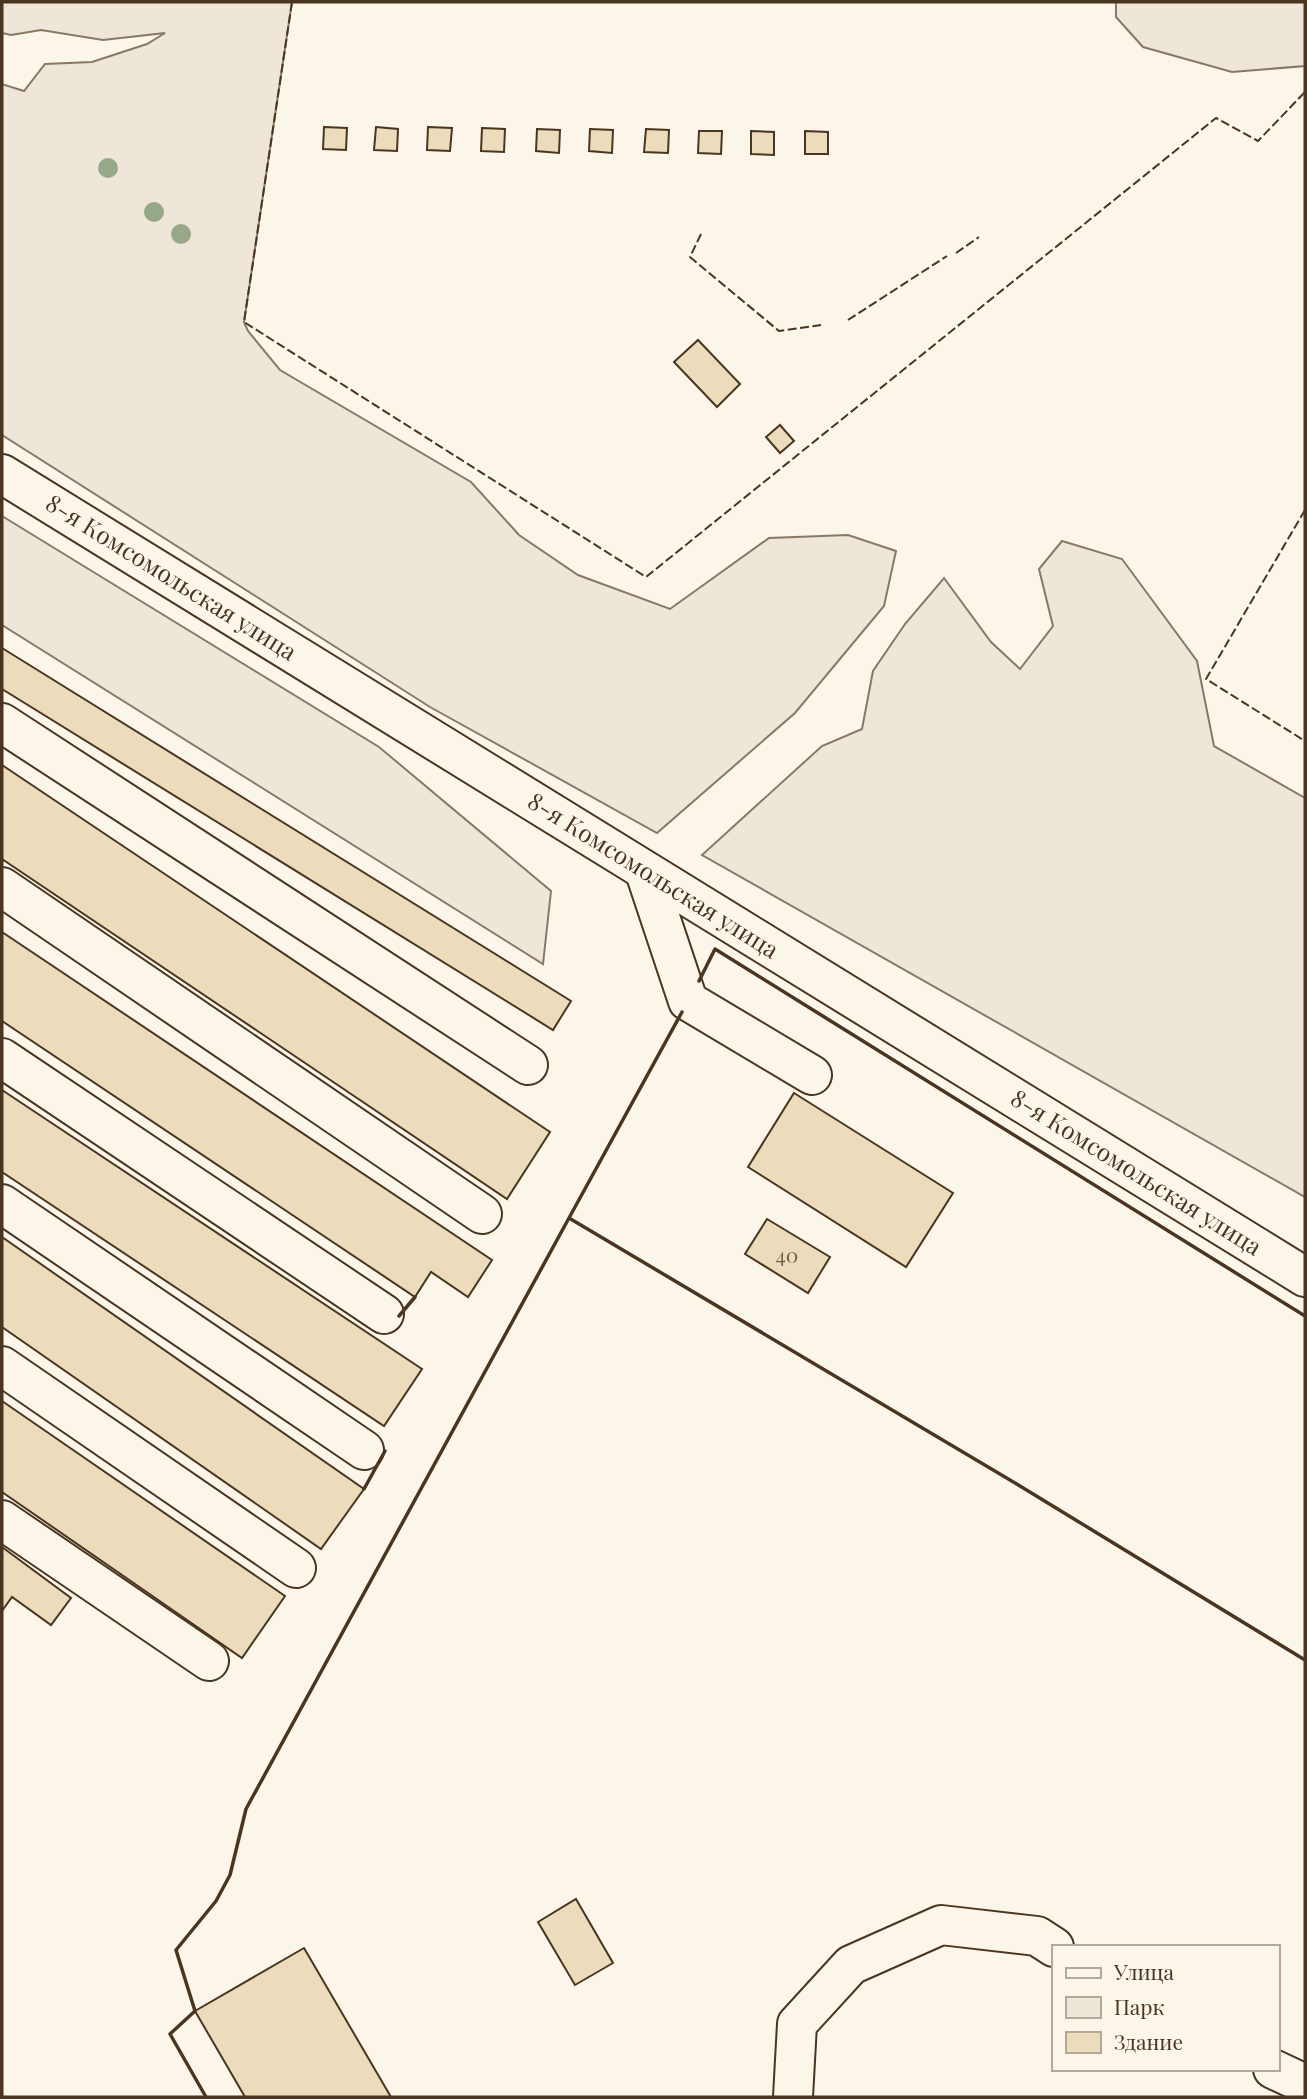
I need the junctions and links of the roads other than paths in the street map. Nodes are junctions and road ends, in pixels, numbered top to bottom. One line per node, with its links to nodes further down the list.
1 (2, 474): 3 (street, 8-я Комсомольская улица)
2 (2, 723): 6 (street)
3 (645, 872): 7 (street); 10 (street, 8-я Комсомольская улица)
4 (2, 887): 9 (street)
5 (2, 1058): 11 (street)
6 (528, 1065)
7 (812, 1075)
8 (2, 1204): 13 (street)
9 (482, 1214)
10 (1305, 1277)
11 (384, 1314)
12 (2, 1366): 15 (street)
13 (364, 1450)
14 (2, 1520): 16 (street)
15 (296, 1568)
16 (209, 1661)
17 (1052, 1946): 20 (street)
18 (1277, 2071): 19 (street)
19 (1305, 2084)
20 (793, 2097)

